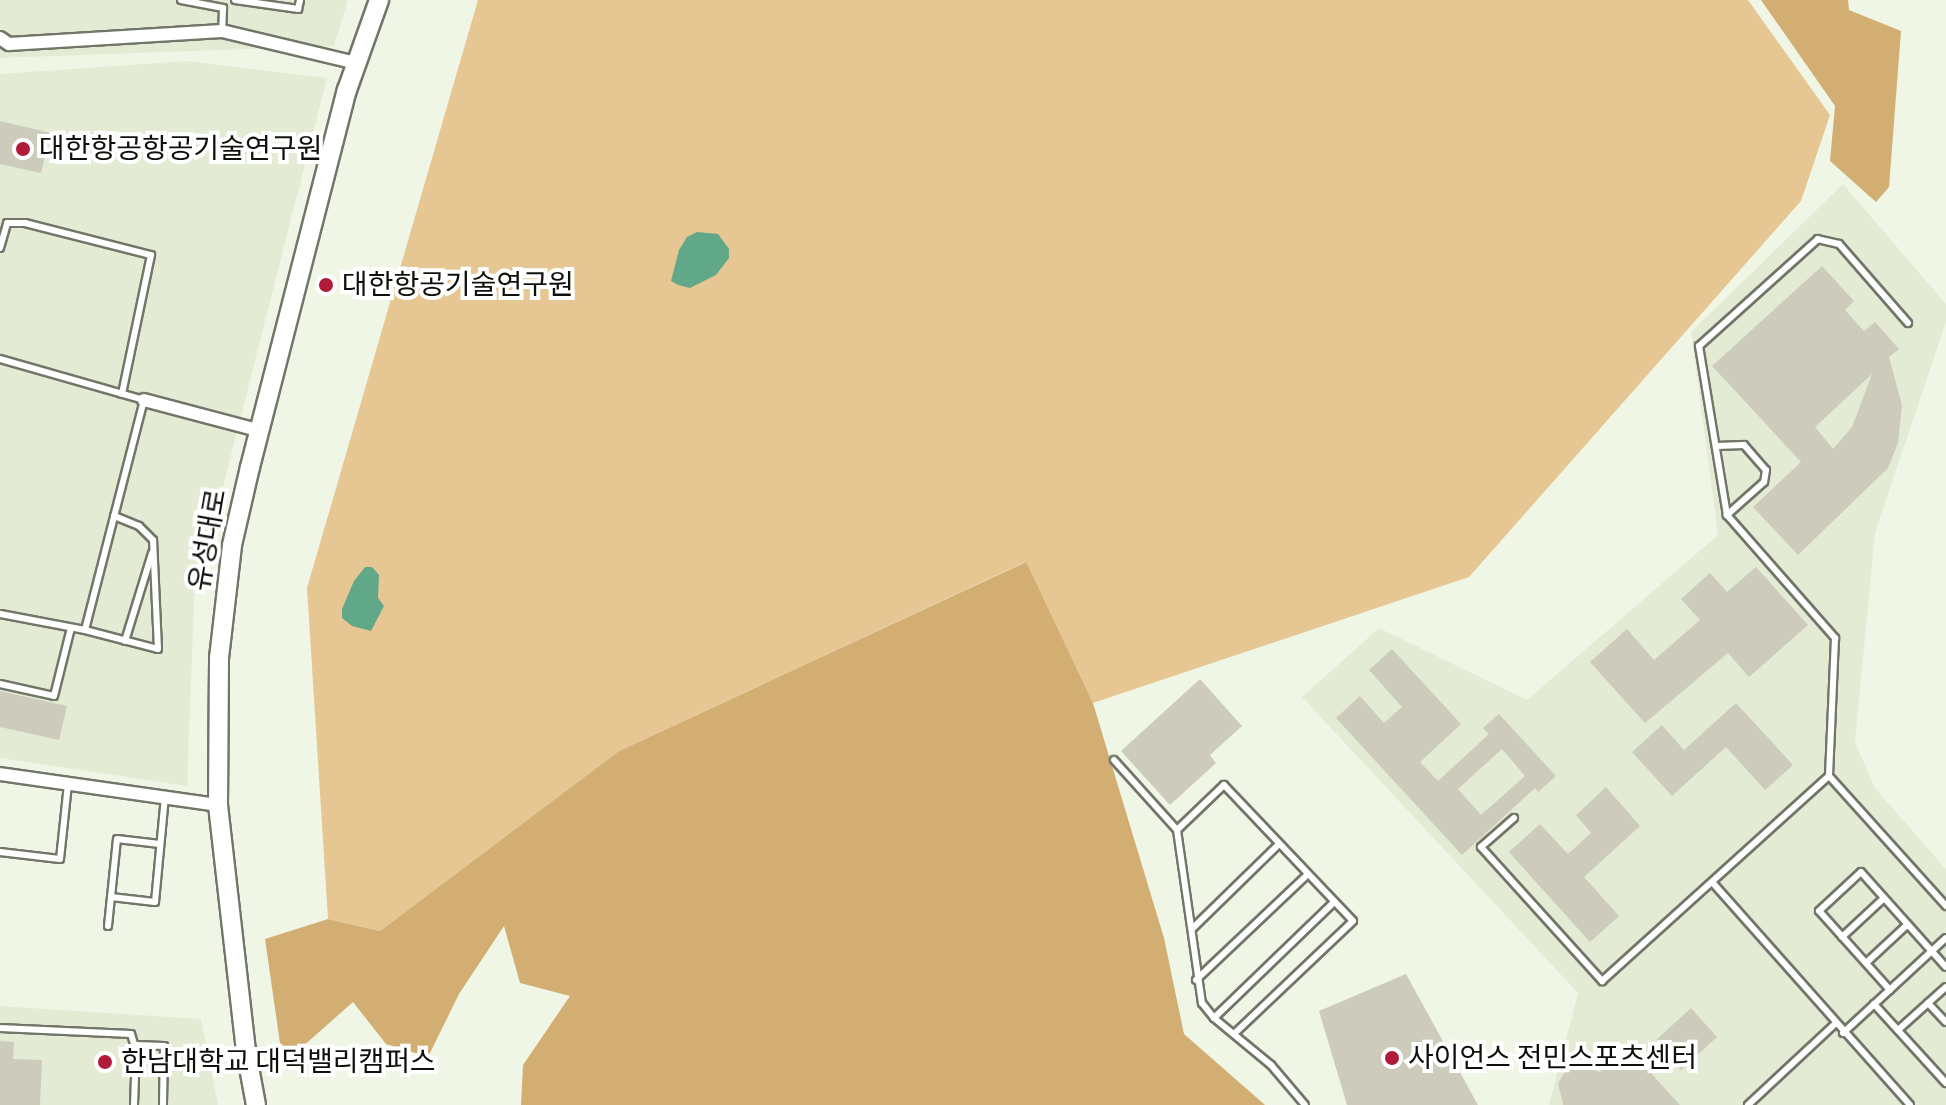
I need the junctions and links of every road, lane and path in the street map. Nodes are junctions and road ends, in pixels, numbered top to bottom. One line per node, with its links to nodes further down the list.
1 (181, 0): 5 (lane)
2 (235, 0): 3 (lane)
3 (300, 0)
4 (379, 0): 8 (main road, 유성대로)
5 (224, 4): 6 (lane)
6 (222, 31): 7 (street); 8 (street)
7 (0, 38)
8 (356, 63): 14 (main road, 유성대로)
9 (0, 248): 12 (lane)
10 (1908, 323): 15 (lane)
11 (0, 359): 12 (lane)
12 (122, 394): 13 (lane)
13 (144, 400): 14 (street); 17 (lane)
14 (261, 431): 29 (main road, 유성대로)
15 (1716, 446): 16 (lane); 16 (lane)
16 (1727, 515): 26 (lane)
17 (114, 516): 18 (lane); 21 (lane)
18 (153, 548): 22 (lane); 22 (lane)
19 (0, 614): 20 (lane)
20 (71, 628): 21 (lane); 23 (lane)
21 (85, 630): 22 (lane)
22 (125, 641)
23 (0, 684)
24 (1114, 760): 31 (lane)
25 (0, 774): 27 (street)
26 (1829, 776): 36 (lane); 40 (lane)
27 (68, 784): 28 (street); 34 (lane)
28 (165, 796): 29 (street); 32 (lane)
29 (218, 805): 65 (main road, 유성대로)
30 (1514, 818): 36 (lane)
31 (1177, 830): 33 (lane); 43 (lane)
32 (160, 844): 37 (lane); 37 (lane)
33 (1279, 844): 35 (lane); 43 (lane)
34 (0, 852)
35 (1308, 874): 39 (lane); 49 (lane)
36 (1712, 882): 56 (lane)
37 (111, 897): 42 (lane)
38 (1884, 898): 41 (lane); 44 (lane); 44 (lane)
39 (1334, 902): 54 (lane); 60 (lane)
40 (1946, 906)
41 (1908, 924): 46 (lane); 47 (lane)
42 (108, 926)
43 (1193, 928): 49 (lane)
44 (1842, 937): 47 (lane)
45 (1946, 938): 46 (lane)
46 (1932, 951): 48 (lane); 51 (lane)
47 (1866, 963): 51 (lane)
48 (1946, 967)
49 (1196, 980): 54 (lane)
50 (1946, 987): 52 (lane)
51 (1890, 990): 53 (lane)
52 (1928, 1003): 55 (lane); 58 (lane)
53 (1874, 1004): 58 (lane); 59 (lane)
54 (1214, 1018): 60 (lane)
55 (1946, 1022)
56 (1835, 1024): 59 (lane); 67 (lane)
57 (0, 1028): 61 (lane)
58 (1898, 1030): 62 (lane)
59 (1843, 1033): 68 (lane)
60 (1234, 1034): 66 (lane)
61 (135, 1045): 63 (lane); 64 (lane)
62 (1946, 1083)
63 (134, 1105)
64 (163, 1105)
65 (256, 1105)
66 (1305, 1105)
67 (1748, 1105)
68 (1910, 1105)

